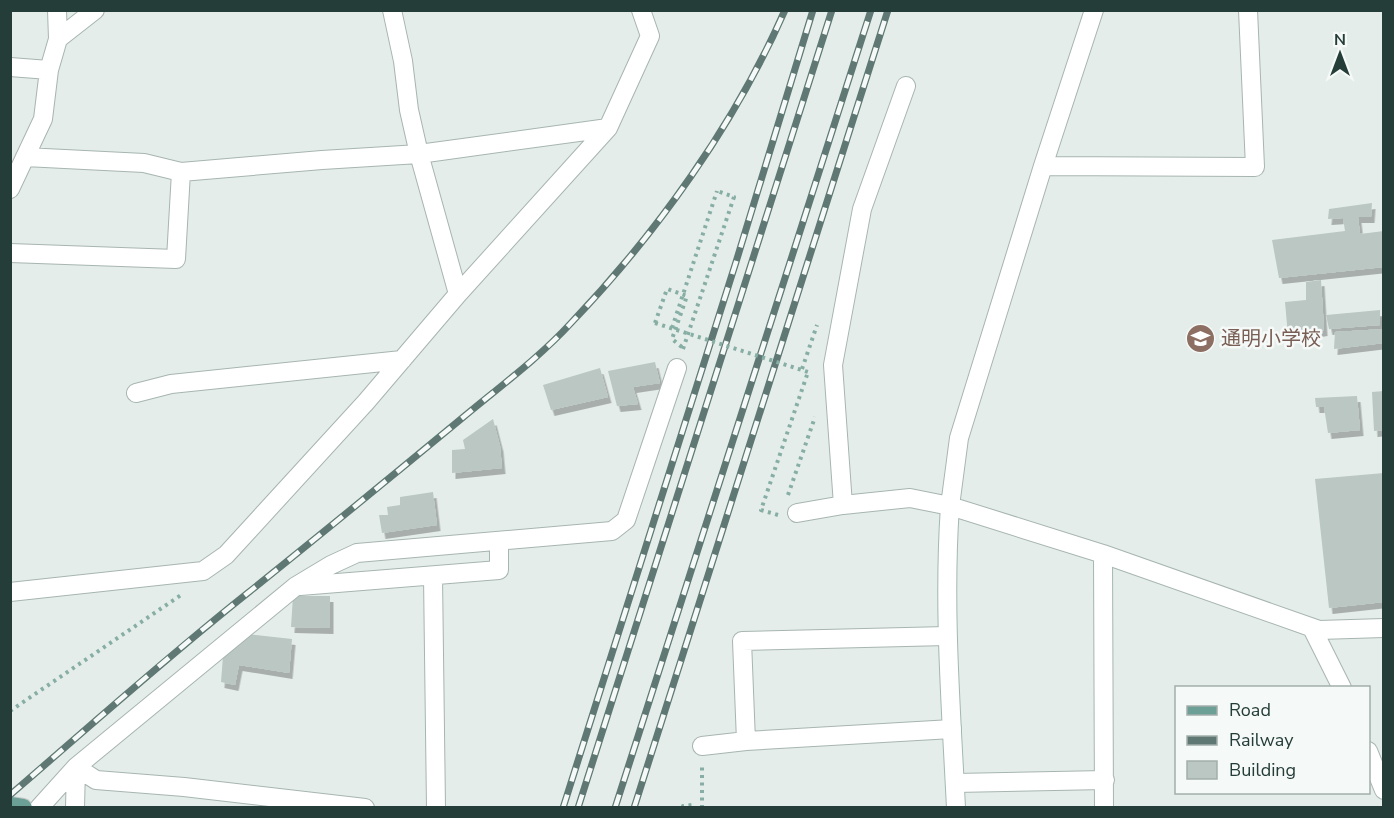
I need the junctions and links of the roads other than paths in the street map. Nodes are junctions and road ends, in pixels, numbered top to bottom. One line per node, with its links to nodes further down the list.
1 (57, 10): 7 (street)
2 (95, 10): 7 (street)
3 (392, 10): 12 (street)
4 (641, 10): 11 (street)
5 (1094, 10): 14 (street)
6 (1248, 10): 14 (street)
7 (58, 39): 9 (street)
8 (10, 67): 9 (street)
9 (49, 70): 13 (street)
10 (906, 86): 22 (street)
11 (608, 128): 12 (street); 18 (street)
12 (418, 154): 15 (street); 18 (street)
13 (25, 157): 15 (street); 16 (street)
14 (1043, 166): 23 (street)
15 (181, 172): 17 (street)
16 (10, 189)
17 (10, 253)
18 (458, 294): 19 (street)
19 (402, 360): 21 (street); 29 (street)
20 (677, 368): 25 (street)
21 (136, 393)
22 (843, 505): 23 (street); 24 (street)
23 (950, 506): 26 (street); 32 (street)
24 (797, 513)
25 (499, 541): 27 (street); 28 (street)
26 (1103, 554): 30 (street); 39 (street)
27 (433, 576): 28 (street); 47 (street)
28 (296, 586): 38 (street)
29 (10, 592)
30 (1312, 627): 31 (street); 33 (street)
31 (1383, 628)
32 (947, 636): 34 (street); 35 (street)
33 (1342, 686)
34 (951, 729): 35 (street); 40 (street)
35 (746, 741): 36 (street)
36 (702, 746)
37 (1370, 756): 41 (street)
38 (76, 767): 44 (street); 45 (street); 46 (street)
39 (1105, 780): 40 (street); 49 (street)
40 (955, 783): 48 (street)
41 (1383, 790)
42 (10, 806): 43 (main road)
43 (23, 807)
44 (39, 807)
45 (75, 807)
46 (365, 807)
47 (436, 807)
48 (956, 807)
49 (1104, 807)

